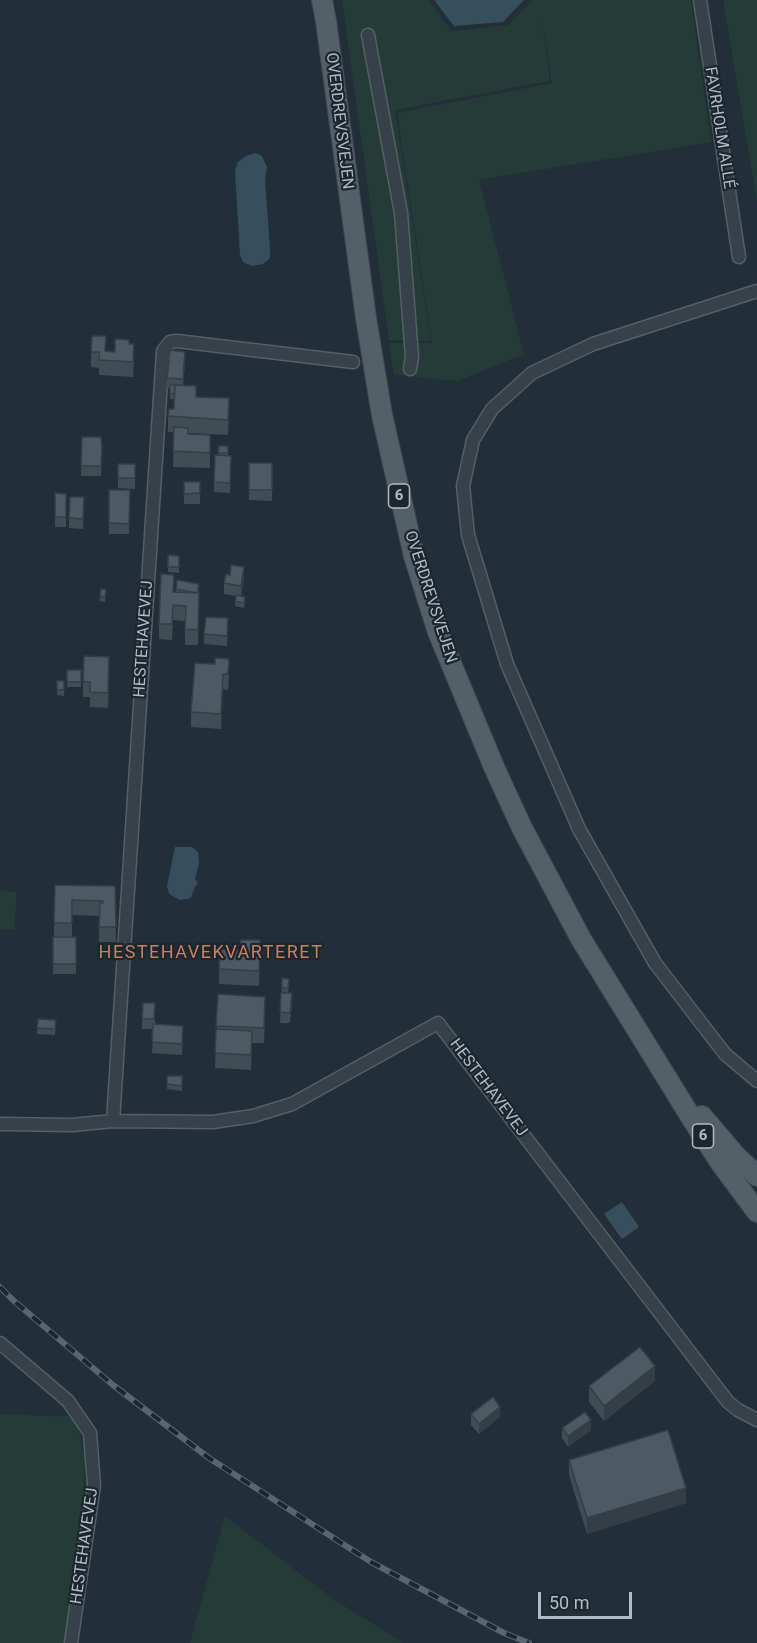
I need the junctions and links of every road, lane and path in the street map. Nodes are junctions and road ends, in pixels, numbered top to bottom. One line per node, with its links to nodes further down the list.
1 (324, 0): 8 (main road, OVERDREVSVEJEN / 6)
2 (699, 0): 4 (street, FAVRHOLM ALLÉ)
3 (368, 35): 7 (street)
4 (739, 257)
5 (757, 291): 9 (street)
6 (353, 362): 10 (street, HESTEHAVEVEJ)
7 (410, 369)
8 (655, 1057): 12 (main road, OVERDREVSVEJEN); 13 (main road, OVERDREVSVEJEN / 6)
9 (757, 1081)
10 (113, 1121): 11 (street, HESTEHAVEVEJ); 15 (street, HESTEHAVEVEJ)
11 (0, 1124)
12 (757, 1176)
13 (757, 1212)
14 (0, 1343): 16 (street, HESTEHAVEVEJ)
15 (757, 1420)
16 (72, 1643)

